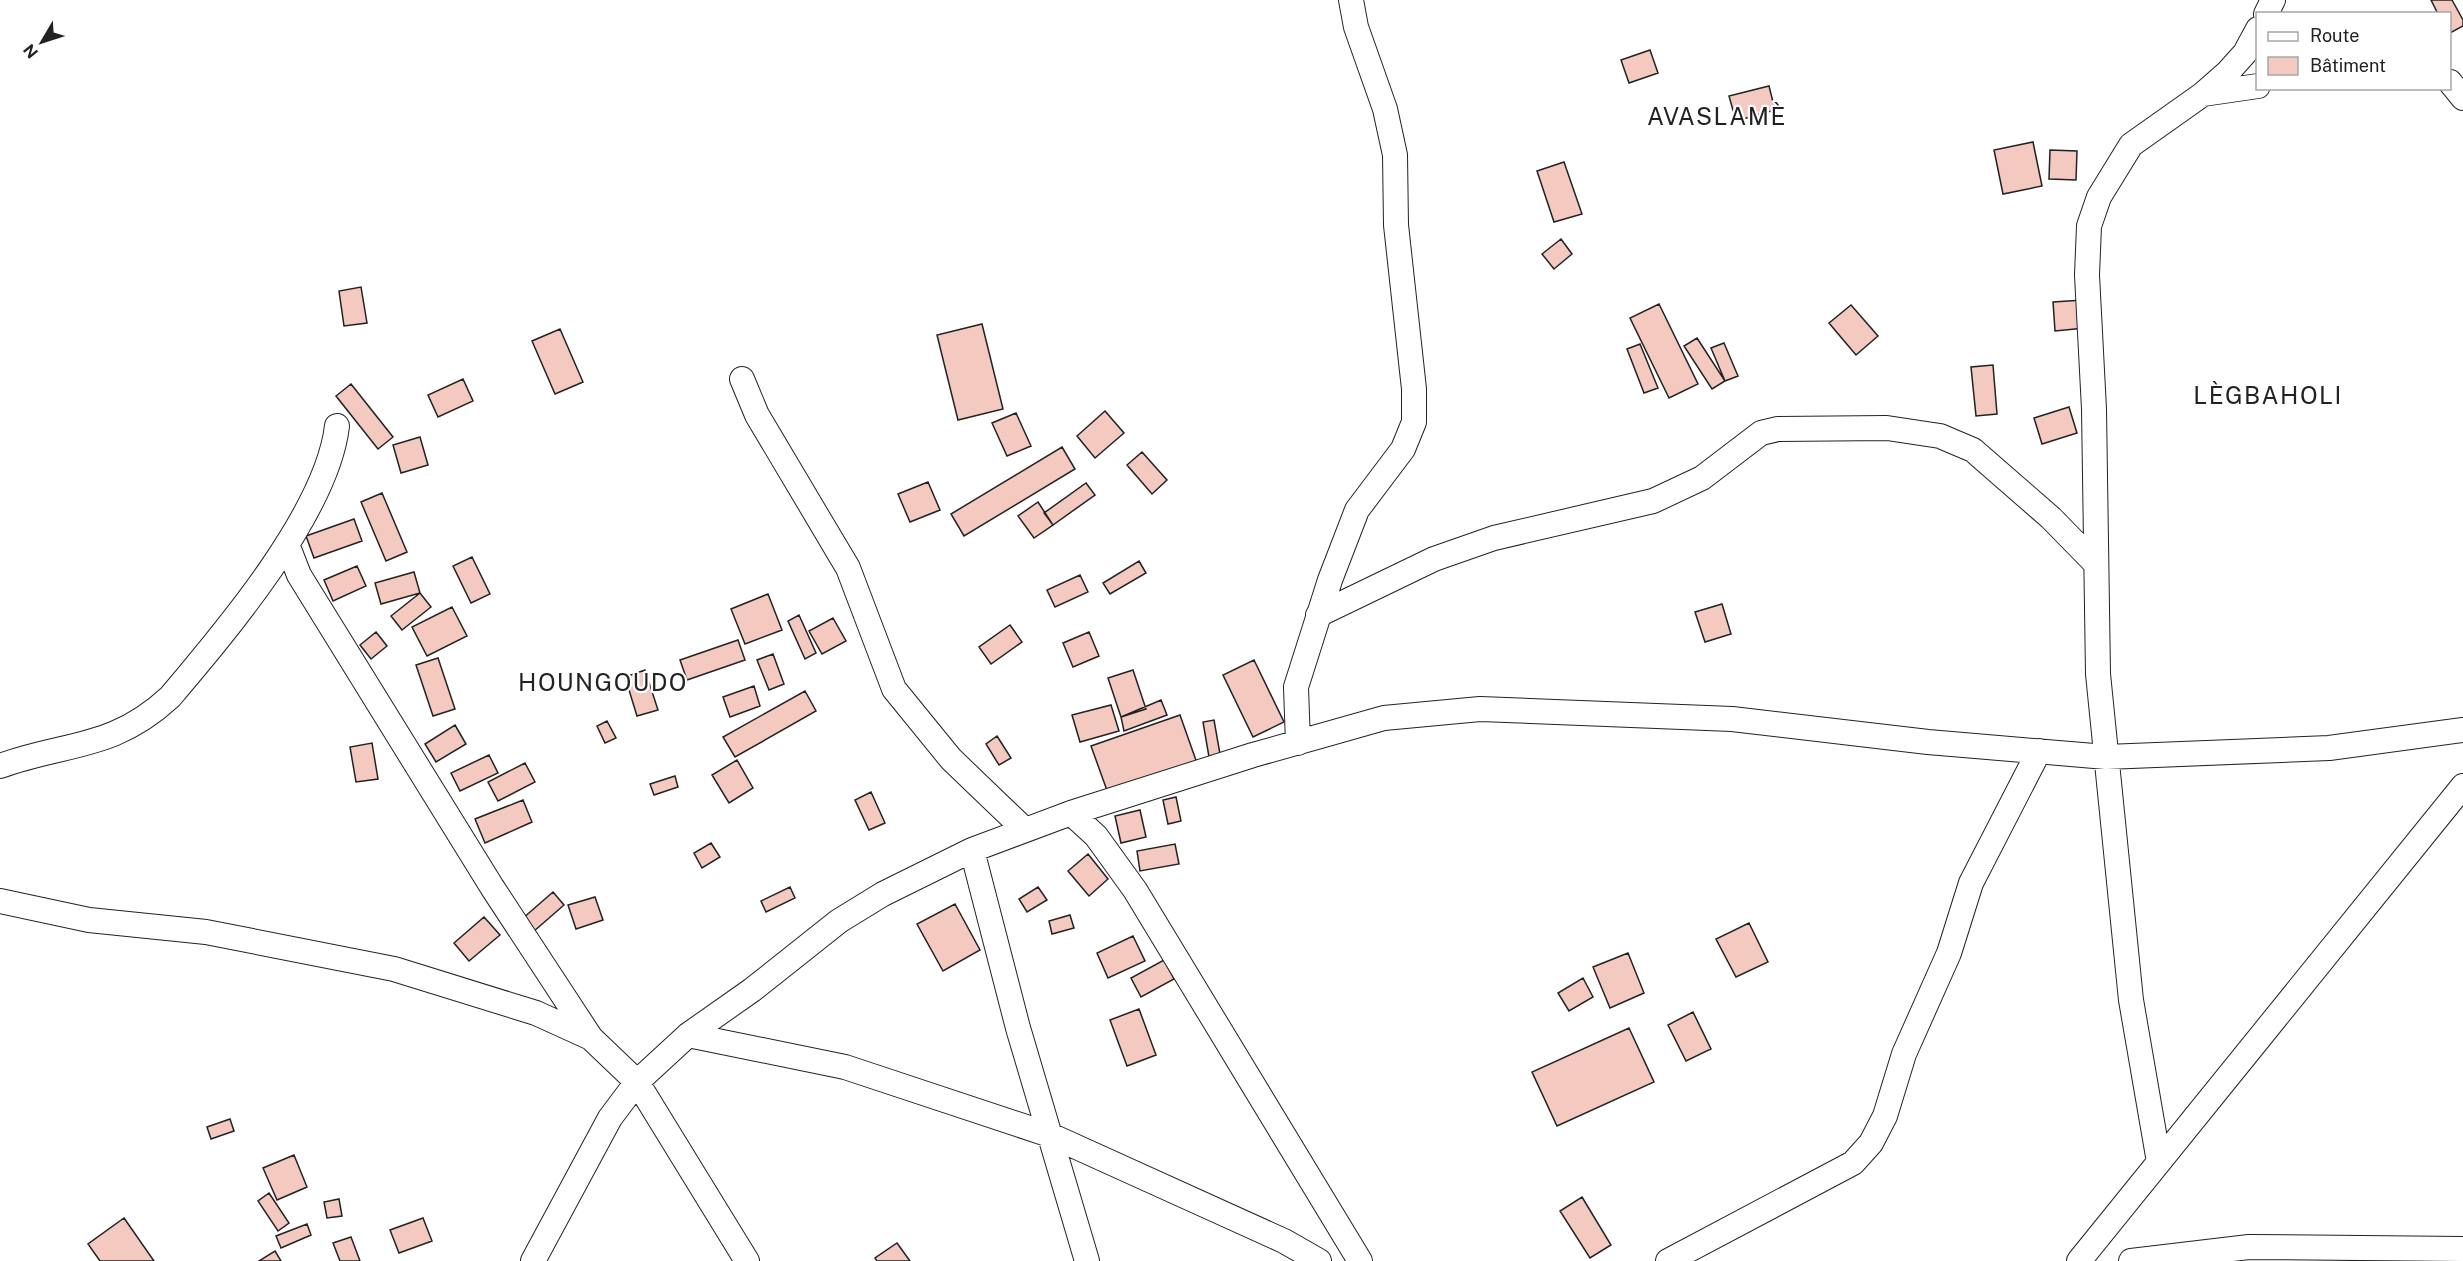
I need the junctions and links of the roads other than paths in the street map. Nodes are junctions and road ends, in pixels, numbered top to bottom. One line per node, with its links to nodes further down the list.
1 (1351, 0): 11 (street)
2 (2256, 33): 5 (street)
3 (2451, 83): 6 (street)
4 (2256, 87): 5 (street)
5 (2202, 94): 10 (street)
6 (2463, 98)
7 (742, 379): 19 (street)
8 (337, 426): 9 (street)
9 (287, 544): 16 (street); 23 (street)
10 (2096, 564): 11 (street); 15 (street)
11 (1318, 615): 13 (street)
12 (2463, 730): 15 (street)
13 (1298, 743): 14 (street); 18 (street)
14 (2039, 751): 15 (street); 33 (street)
15 (2106, 757): 26 (street)
16 (0, 766)
17 (2463, 786): 26 (street)
18 (1071, 813): 19 (street); 32 (street)
19 (1025, 830): 20 (street)
20 (972, 850): 22 (street); 25 (street)
21 (0, 901): 23 (street)
22 (688, 1035): 24 (street); 25 (street)
23 (591, 1038): 24 (street)
24 (637, 1082): 28 (street); 29 (street)
25 (1050, 1134): 30 (street); 31 (street)
26 (2159, 1162): 34 (street)
27 (2463, 1249): 35 (street)
28 (533, 1261)
29 (747, 1261)
30 (1087, 1261)
31 (1319, 1261)
32 (1360, 1261)
33 (1668, 1261)
34 (2079, 1261)
35 (2131, 1261)

